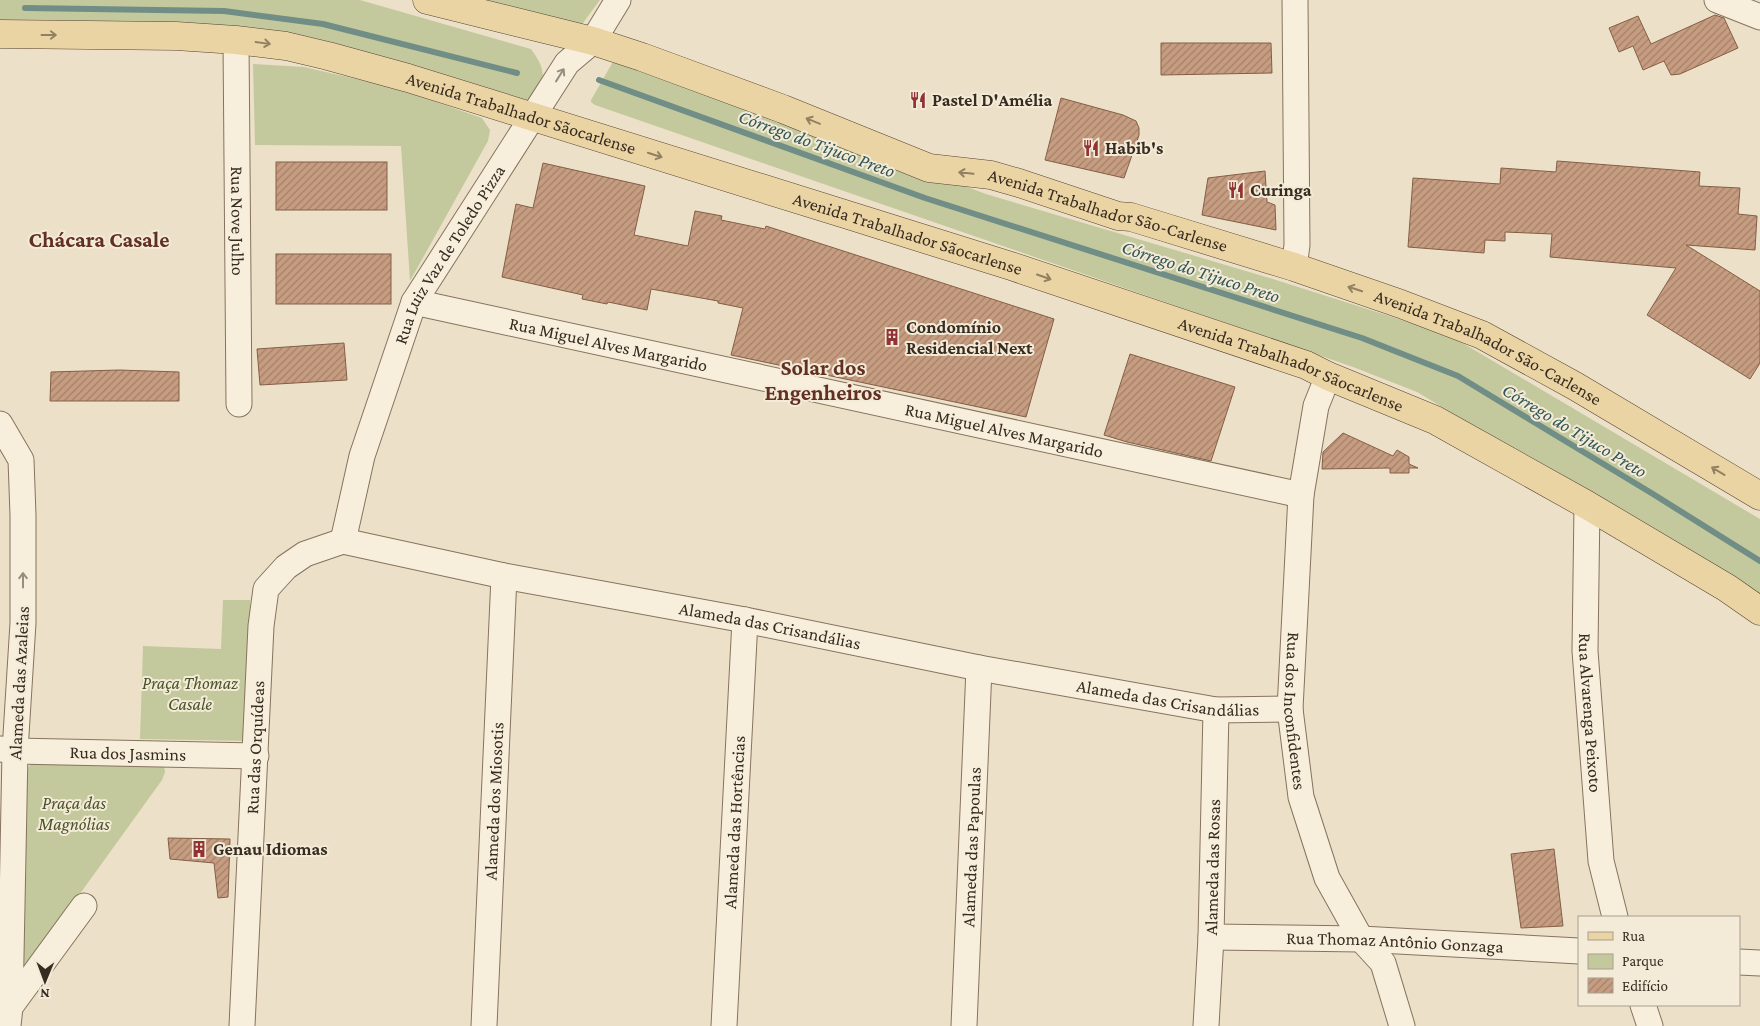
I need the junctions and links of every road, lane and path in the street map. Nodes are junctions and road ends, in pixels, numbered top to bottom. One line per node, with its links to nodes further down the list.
1 (427, 0): 8 (main road, Avenida Trabalhador São-Carlense)
2 (618, 0): 8 (street, Rua Luiz Vaz de Toledo Pizza)
3 (1296, 0): 10 (street)
4 (1717, 0): 5 (street)
5 (1760, 17)
6 (0, 34): 7 (main road, Avenida Trabalhador Sãocarlense, one-way to 7)
7 (236, 40): 9 (main road, Avenida Trabalhador Sãocarlense, one-way to 9); 13 (street, Rua Nove Julho)
8 (593, 41): 9 (street, Rua Luiz Vaz de Toledo Pizza, one-way to 8); 10 (main road, Avenida Trabalhador São-Carlense, one-way to 8)
9 (534, 117): 11 (street, Rua Luiz Vaz de Toledo Pizza); 12 (main road, Avenida Trabalhador Sãocarlense, one-way to 12)
10 (1294, 267): 16 (main road, Avenida Trabalhador São-Carlense, one-way to 10)
11 (414, 302): 15 (street, Rua Miguel Alves Margarido); 18 (street, Rua Luiz Vaz de Toledo Pizza)
12 (1328, 376): 15 (street, Rua dos Inconfidentes); 17 (main road, Avenida Trabalhador Sãocarlense)
13 (239, 404)
14 (0, 424): 25 (street, Alameda das Azaleias, one-way to 14)
15 (1301, 495): 23 (street, Rua dos Inconfidentes)
16 (1760, 496)
17 (1587, 505): 20 (main road, Avenida Trabalhador Sãocarlense); 28 (street, Rua Alvarenga Peixoto)
18 (343, 541): 19 (street, Alameda das Crisandálias); 26 (street, Rua das Orquídeas)
19 (504, 576): 21 (street, Alameda das Crisandálias); 37 (street, Alameda dos Miosotis)
20 (1760, 611)
21 (745, 620): 22 (street, Alameda das Crisandálias); 38 (street, Alameda das Hortências)
22 (979, 668): 24 (street, Alameda das Crisandálias); 39 (street, Alameda das Papoulas)
23 (1290, 709): 24 (street, Alameda das Crisandálias); 30 (street, Rua dos Inconfidentes)
24 (1216, 710): 29 (street, Alameda das Rosas)
25 (8, 750): 26 (street, Rua dos Jasmins); 35 (street, Alameda das Azaleias)
26 (256, 756): 36 (street, Rua das Orquídeas)
27 (84, 906): 35 (street)
28 (1615, 916)
29 (1211, 937): 30 (street, Rua Thomaz Antônio Gonzaga); 40 (street, Alameda das Rosas)
30 (1360, 939): 31 (street, Rua Thomaz Antônio Gonzaga); 41 (street, Rua dos Inconfidentes)
31 (1578, 951)
32 (1740, 962): 33 (street)
33 (1760, 963)
34 (1643, 1006): 42 (street)
35 (9, 1016)
36 (242, 1026)
37 (484, 1026)
38 (724, 1026)
39 (964, 1026)
40 (1206, 1026)
41 (1402, 1026)
42 (1650, 1026)

